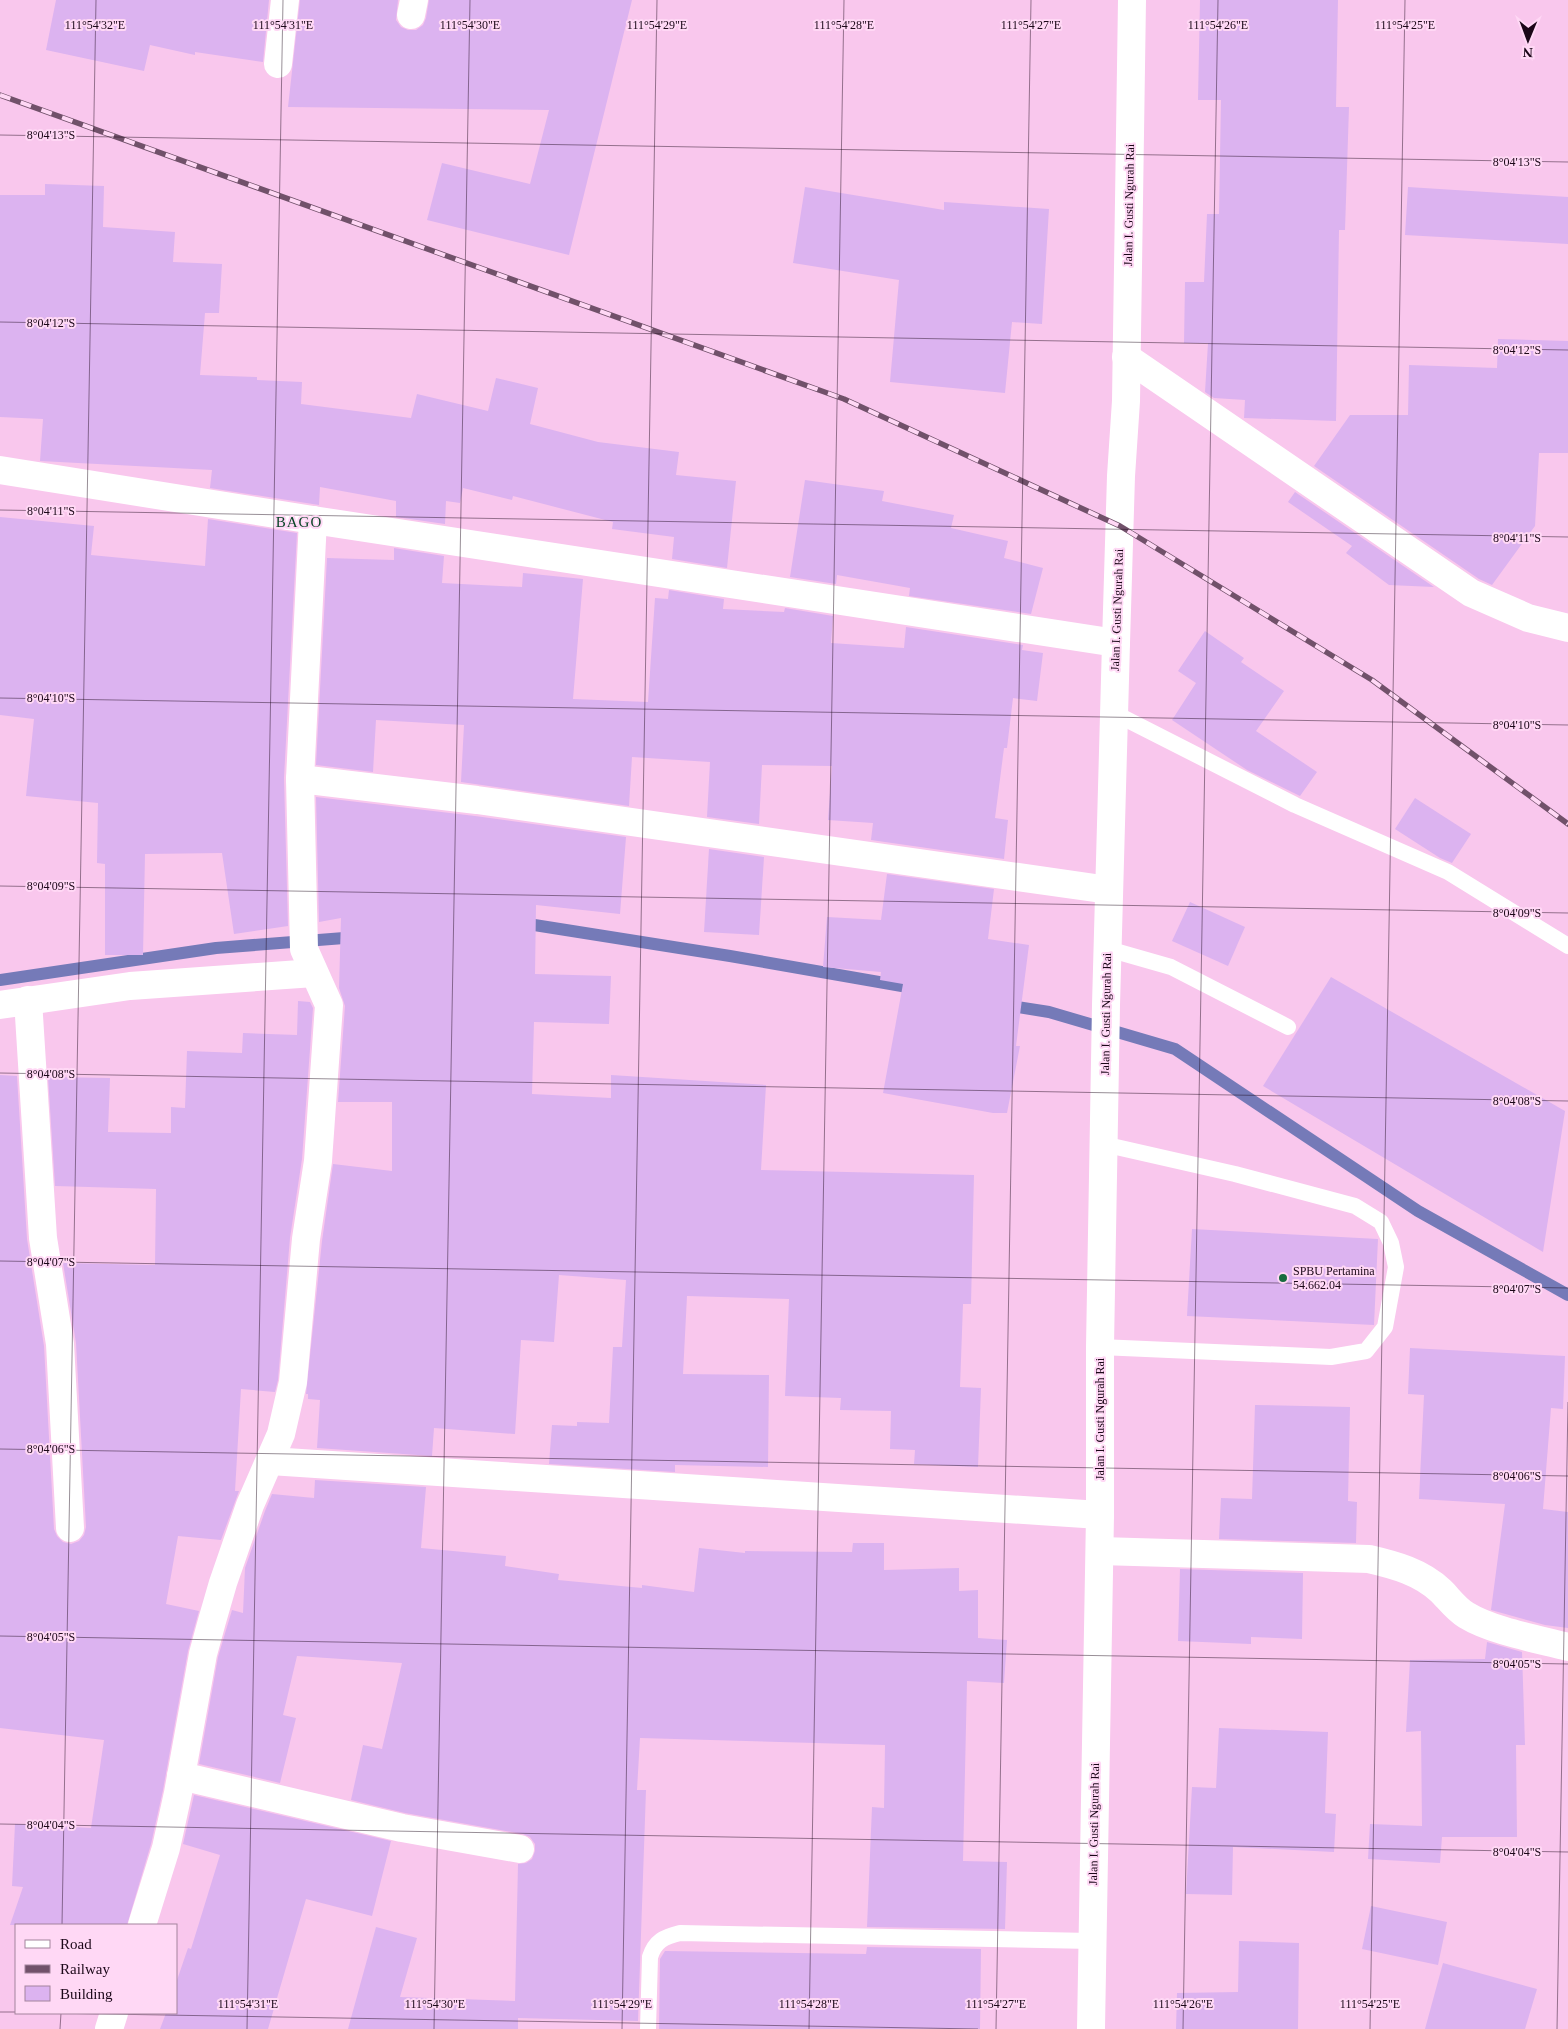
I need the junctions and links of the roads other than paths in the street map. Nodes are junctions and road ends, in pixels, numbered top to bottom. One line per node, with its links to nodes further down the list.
1 (285, 0): 3 (main road)
2 (1132, 0): 4 (main road, Jalan I. Gusti Ngurah Rai)
3 (278, 64)
4 (1126, 357): 7 (main road); 8 (main road, Jalan I. Gusti Ngurah Rai)
5 (0, 470): 6 (main road)
6 (314, 520): 8 (main road); 10 (main road)
7 (1568, 628)
8 (1116, 643): 9 (main road, Jalan I. Gusti Ngurah Rai)
9 (1114, 714): 11 (main road, Jalan I. Gusti Ngurah Rai); 12 (lane)
10 (300, 779): 11 (main road); 14 (main road)
11 (1109, 890): 13 (main road, Jalan I. Gusti Ngurah Rai)
12 (1568, 946)
13 (1108, 949): 17 (lane); 18 (main road, Jalan I. Gusti Ngurah Rai)
14 (309, 961): 15 (main road); 20 (main road)
15 (28, 1000): 16 (main road); 22 (main road)
16 (0, 1005)
17 (1288, 1027)
18 (1104, 1144): 19 (main road, Jalan I. Gusti Ngurah Rai); 19 (lane)
19 (1100, 1346): 21 (main road, Jalan I. Gusti Ngurah Rai)
20 (270, 1461): 21 (main road); 25 (main road)
21 (1100, 1516): 23 (main road, Jalan I. Gusti Ngurah Rai)
22 (70, 1528)
23 (1100, 1551): 24 (main road); 28 (main road, Jalan I. Gusti Ngurah Rai)
24 (1568, 1647)
25 (181, 1776): 26 (main road); 27 (main road)
26 (520, 1849)
27 (142, 1924)
28 (1092, 1941): 31 (lane); 32 (main road, Jalan I. Gusti Ngurah Rai)
29 (114, 2014): 30 (main road)
30 (109, 2029)
31 (648, 2029)
32 (1091, 2029)

